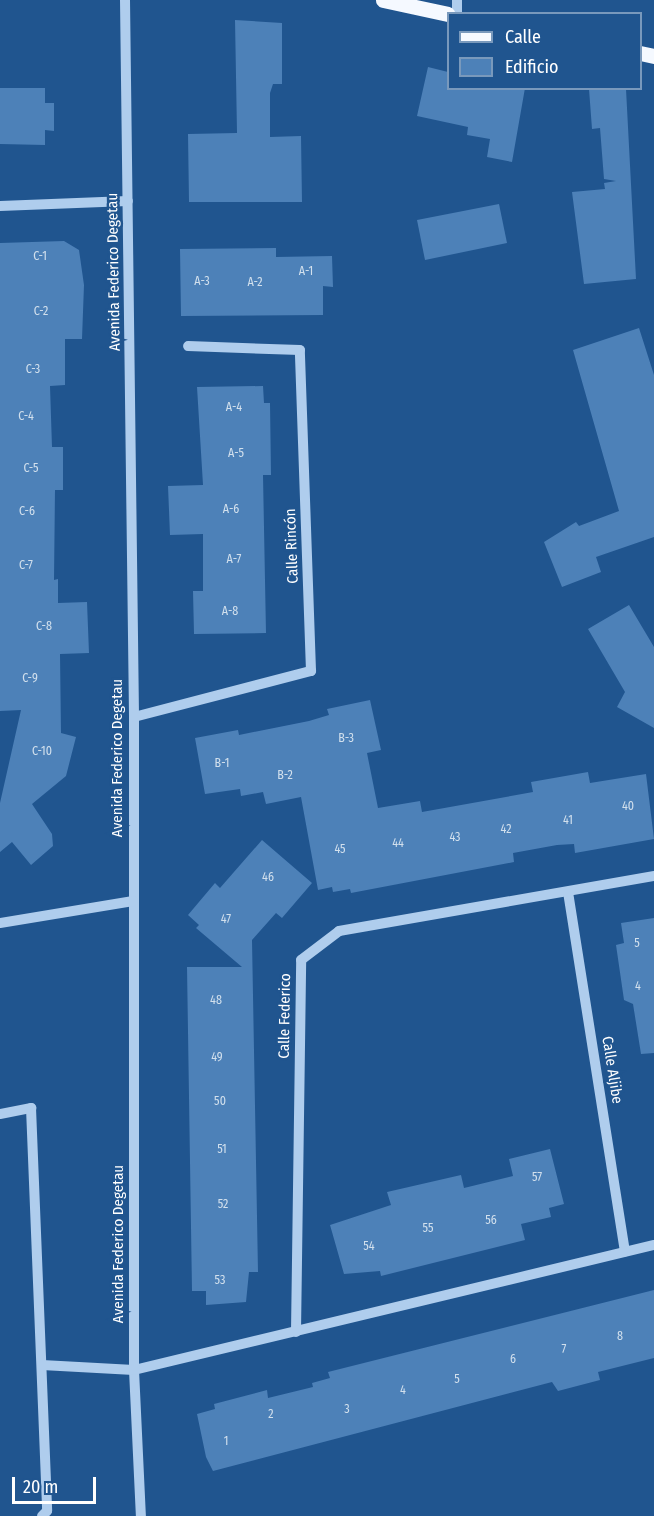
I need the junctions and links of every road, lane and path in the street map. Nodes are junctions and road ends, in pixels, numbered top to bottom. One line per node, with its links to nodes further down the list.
1 (125, 0): 4 (street, Avenida Federico Degetau)
2 (383, 0): 3 (main road)
3 (447, 14)
4 (128, 201): 5 (street); 7 (street, Avenida Federico Degetau)
5 (0, 206)
6 (188, 346): 7 (street, Calle Rincón)
7 (134, 717): 10 (street, Avenida Federico Degetau)
8 (654, 876): 9 (street, Calle Federico)
9 (568, 892): 14 (street, Calle Aljibe); 15 (street, Calle Federico)
10 (134, 902): 11 (street); 17 (street, Avenida Federico Degetau)
11 (0, 923)
12 (0, 1114): 16 (street)
13 (654, 1245): 14 (street)
14 (626, 1252): 15 (street)
15 (296, 1332): 17 (street)
16 (42, 1365): 17 (street); 18 (street)
17 (134, 1370): 19 (street, Avenida Federico Degetau)
18 (42, 1516)
19 (141, 1516)

